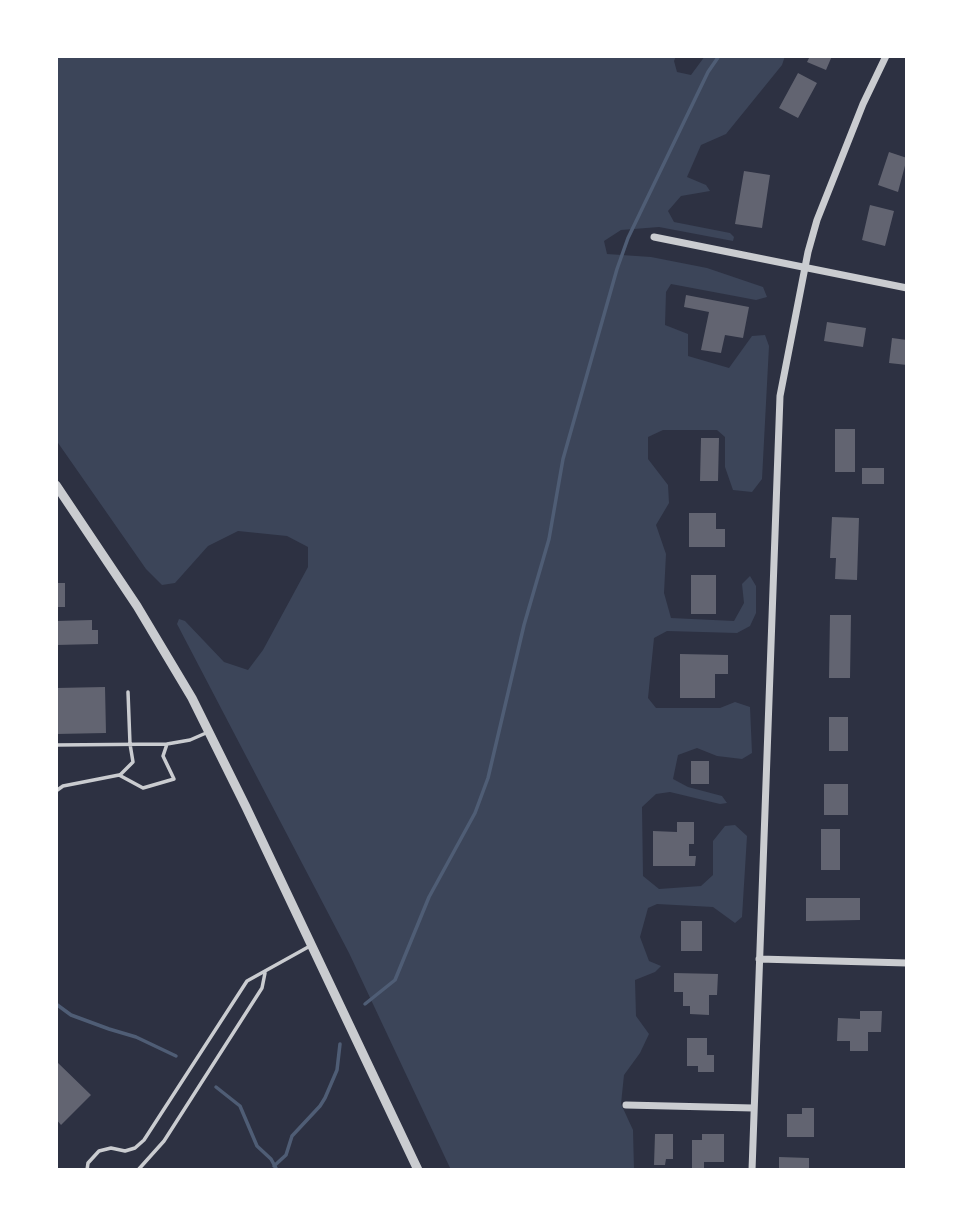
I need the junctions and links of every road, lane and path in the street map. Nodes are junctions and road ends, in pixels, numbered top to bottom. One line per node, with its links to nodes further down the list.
1 (886, 56): 3 (street)
2 (654, 236): 3 (street)
3 (805, 268): 4 (street); 14 (street)
4 (907, 288)
5 (56, 485): 7 (street)
6 (128, 692): 8 (lane)
7 (209, 732): 9 (lane); 13 (street)
8 (130, 744): 9 (lane); 10 (lane); 11 (lane)
9 (167, 744): 11 (lane)
10 (56, 745)
11 (119, 775): 12 (lane)
12 (56, 791)
13 (312, 945): 16 (lane); 21 (street)
14 (759, 959): 15 (street); 18 (street)
15 (907, 963)
16 (265, 972): 19 (lane); 20 (lane)
17 (626, 1105): 18 (street)
18 (752, 1108): 22 (street)
19 (87, 1170)
20 (138, 1170)
21 (418, 1170)
22 (752, 1170)

